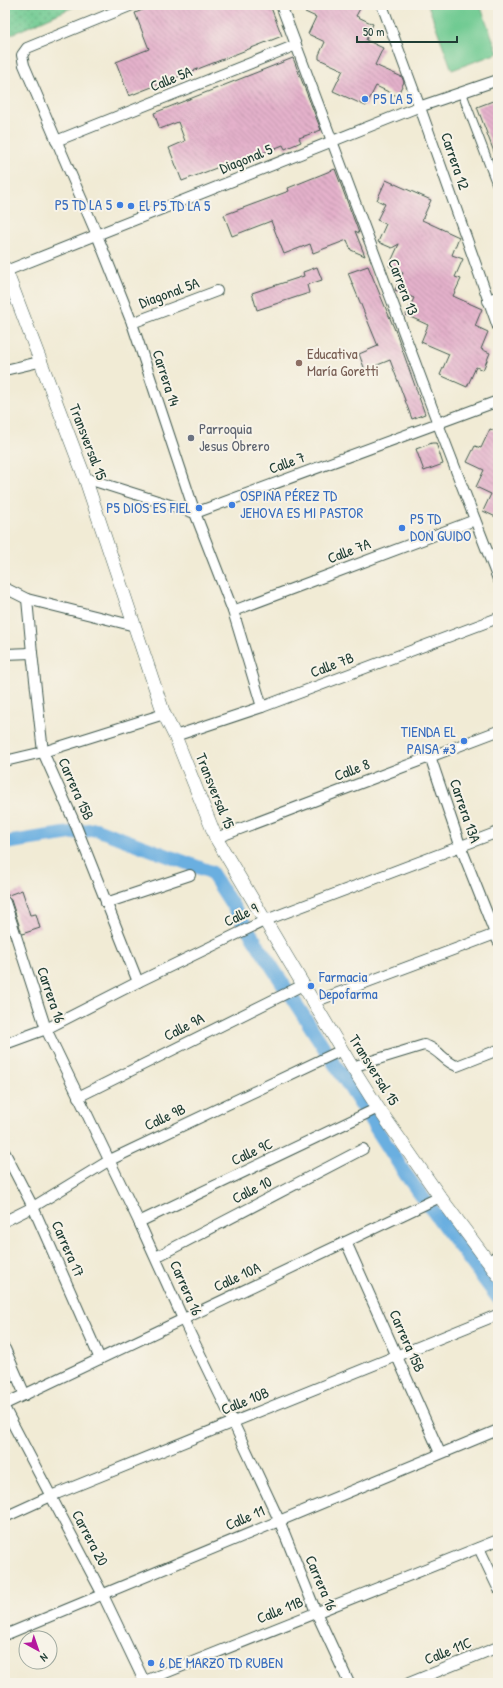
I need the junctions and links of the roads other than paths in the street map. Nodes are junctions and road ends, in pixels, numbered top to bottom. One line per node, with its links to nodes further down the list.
1 (132, 5): 8 (street, Carrera 14)
2 (281, 5): 4 (street, Carrera 13)
3 (382, 5): 7 (street, Carrera 12)
4 (296, 45): 8 (street, Calle 5A); 9 (street, Carrera 13)
5 (498, 80): 6 (street, Diagonal 5)
6 (462, 93): 7 (street, Diagonal 5); 10 (street)
7 (420, 106): 9 (street, Diagonal 5); 15 (street, Carrera 12)
8 (56, 141): 11 (street, Carrera 14)
9 (333, 141): 11 (street, Diagonal 5); 21 (street, Carrera 13)
10 (498, 188)
11 (97, 235): 12 (street, Diagonal 5); 16 (street, Carrera 14)
12 (5, 270): 18 (street, Transversal 15)
13 (217, 291): 16 (street, Diagonal 5A)
14 (498, 296): 15 (street)
15 (488, 301): 17 (street, Carrera 12)
16 (132, 323): 23 (street, Carrera 14)
17 (498, 327)
18 (39, 362): 19 (street); 22 (street, Transversal 15)
19 (5, 370)
20 (498, 402): 21 (street, Calle 7)
21 (438, 423): 23 (street, Calle 7); 24 (street, Carrera 13)
22 (85, 478): 23 (street); 30 (street, Transversal 15)
23 (195, 512): 28 (street, Carrera 14)
24 (475, 520): 25 (street, Carrera 13); 28 (street, Calle 7A)
25 (498, 578)
26 (5, 588): 27 (street)
27 (27, 599): 30 (street); 31 (street, Carrera 15B)
28 (233, 611): 33 (street, Carrera 14)
29 (498, 618): 33 (street, Calle 7B)
30 (135, 626): 34 (street, Transversal 15)
31 (32, 653): 32 (street); 37 (street, Carrera 15B)
32 (5, 654)
33 (262, 707): 36 (street, Calle 7B)
34 (164, 714): 36 (street, Transversal 15); 37 (street)
35 (498, 731): 38 (street, Calle 8)
36 (175, 736): 41 (street, Transversal 15)
37 (44, 752): 39 (street); 45 (street, Carrera 15B)
38 (430, 756): 41 (street, Calle 8); 42 (street, Carrera 13A)
39 (5, 761)
40 (498, 832): 42 (street, Calle 9)
41 (216, 838): 46 (street, Transversal 15)
42 (460, 845): 46 (street, Calle 9); 47 (street, Carrera 13A)
43 (190, 875): 45 (street)
44 (5, 902): 51 (street, Carrera 16)
45 (106, 903): 48 (street, Carrera 15B)
46 (261, 922): 48 (street, Calle 9); 49 (street, Transversal 15)
47 (497, 936): 50 (street)
48 (138, 982): 51 (street, Calle 9)
49 (298, 987): 50 (street, Transversal 15); 56 (street, Calle 9A)
50 (314, 1002): 54 (street, Transversal 15)
51 (46, 1029): 52 (street, Calle 9); 56 (street, Carrera 16)
52 (5, 1044)
53 (498, 1050): 55 (street)
54 (334, 1054): 55 (street, Transversal 15); 60 (street, Calle 9B)
55 (352, 1067): 57 (street, Transversal 15)
56 (78, 1097): 60 (street, Carrera 16)
57 (370, 1112): 61 (street, Transversal 15); 64 (street, Calle 9C)
58 (363, 1149): 66 (street, Calle 10)
59 (5, 1153): 62 (street, Carrera 17)
60 (110, 1160): 62 (street, Calle 9B); 64 (street, Carrera 16)
61 (436, 1199): 65 (street, Calle 10A); 67 (street, Transversal 15)
62 (33, 1207): 63 (street, Calle 9B); 73 (street, Carrera 17)
63 (5, 1221)
64 (139, 1222): 66 (street, Carrera 16)
65 (346, 1242): 70 (street, Calle 10A); 72 (street, Carrera 15B)
66 (156, 1257): 70 (street, Carrera 16)
67 (493, 1258): 68 (street, Transversal 15)
68 (498, 1275)
69 (497, 1315): 72 (street, Calle 10B)
70 (183, 1319): 73 (street, Calle 10A); 77 (street, Carrera 16)
71 (5, 1349): 74 (street)
72 (397, 1356): 77 (street, Calle 10B); 79 (street, Carrera 15B)
73 (100, 1359): 74 (street, Calle 10A)
74 (24, 1395): 75 (street, Calle 10A)
75 (5, 1404)
76 (5, 1409): 80 (street, Carrera 20)
77 (234, 1422): 80 (street, Calle 10B); 82 (street, Carrera 16)
78 (498, 1430): 79 (street, Calle 11)
79 (440, 1453): 82 (street, Calle 11)
80 (51, 1496): 81 (street, Calle 10B); 86 (street, Carrera 20)
81 (5, 1517)
82 (279, 1520): 86 (street, Calle 11); 87 (street, Carrera 16)
83 (498, 1540): 84 (street, Calle 11B)
84 (479, 1548): 85 (street); 87 (street, Calle 11B)
85 (498, 1588)
86 (103, 1594): 88 (street, Calle 11); 90 (street, Carrera 20)
87 (316, 1612): 90 (street, Calle 11B); 91 (street, Carrera 16)
88 (5, 1635)
89 (498, 1647): 92 (street, Calle 11C)
90 (143, 1682)
91 (349, 1683)
92 (409, 1683)

